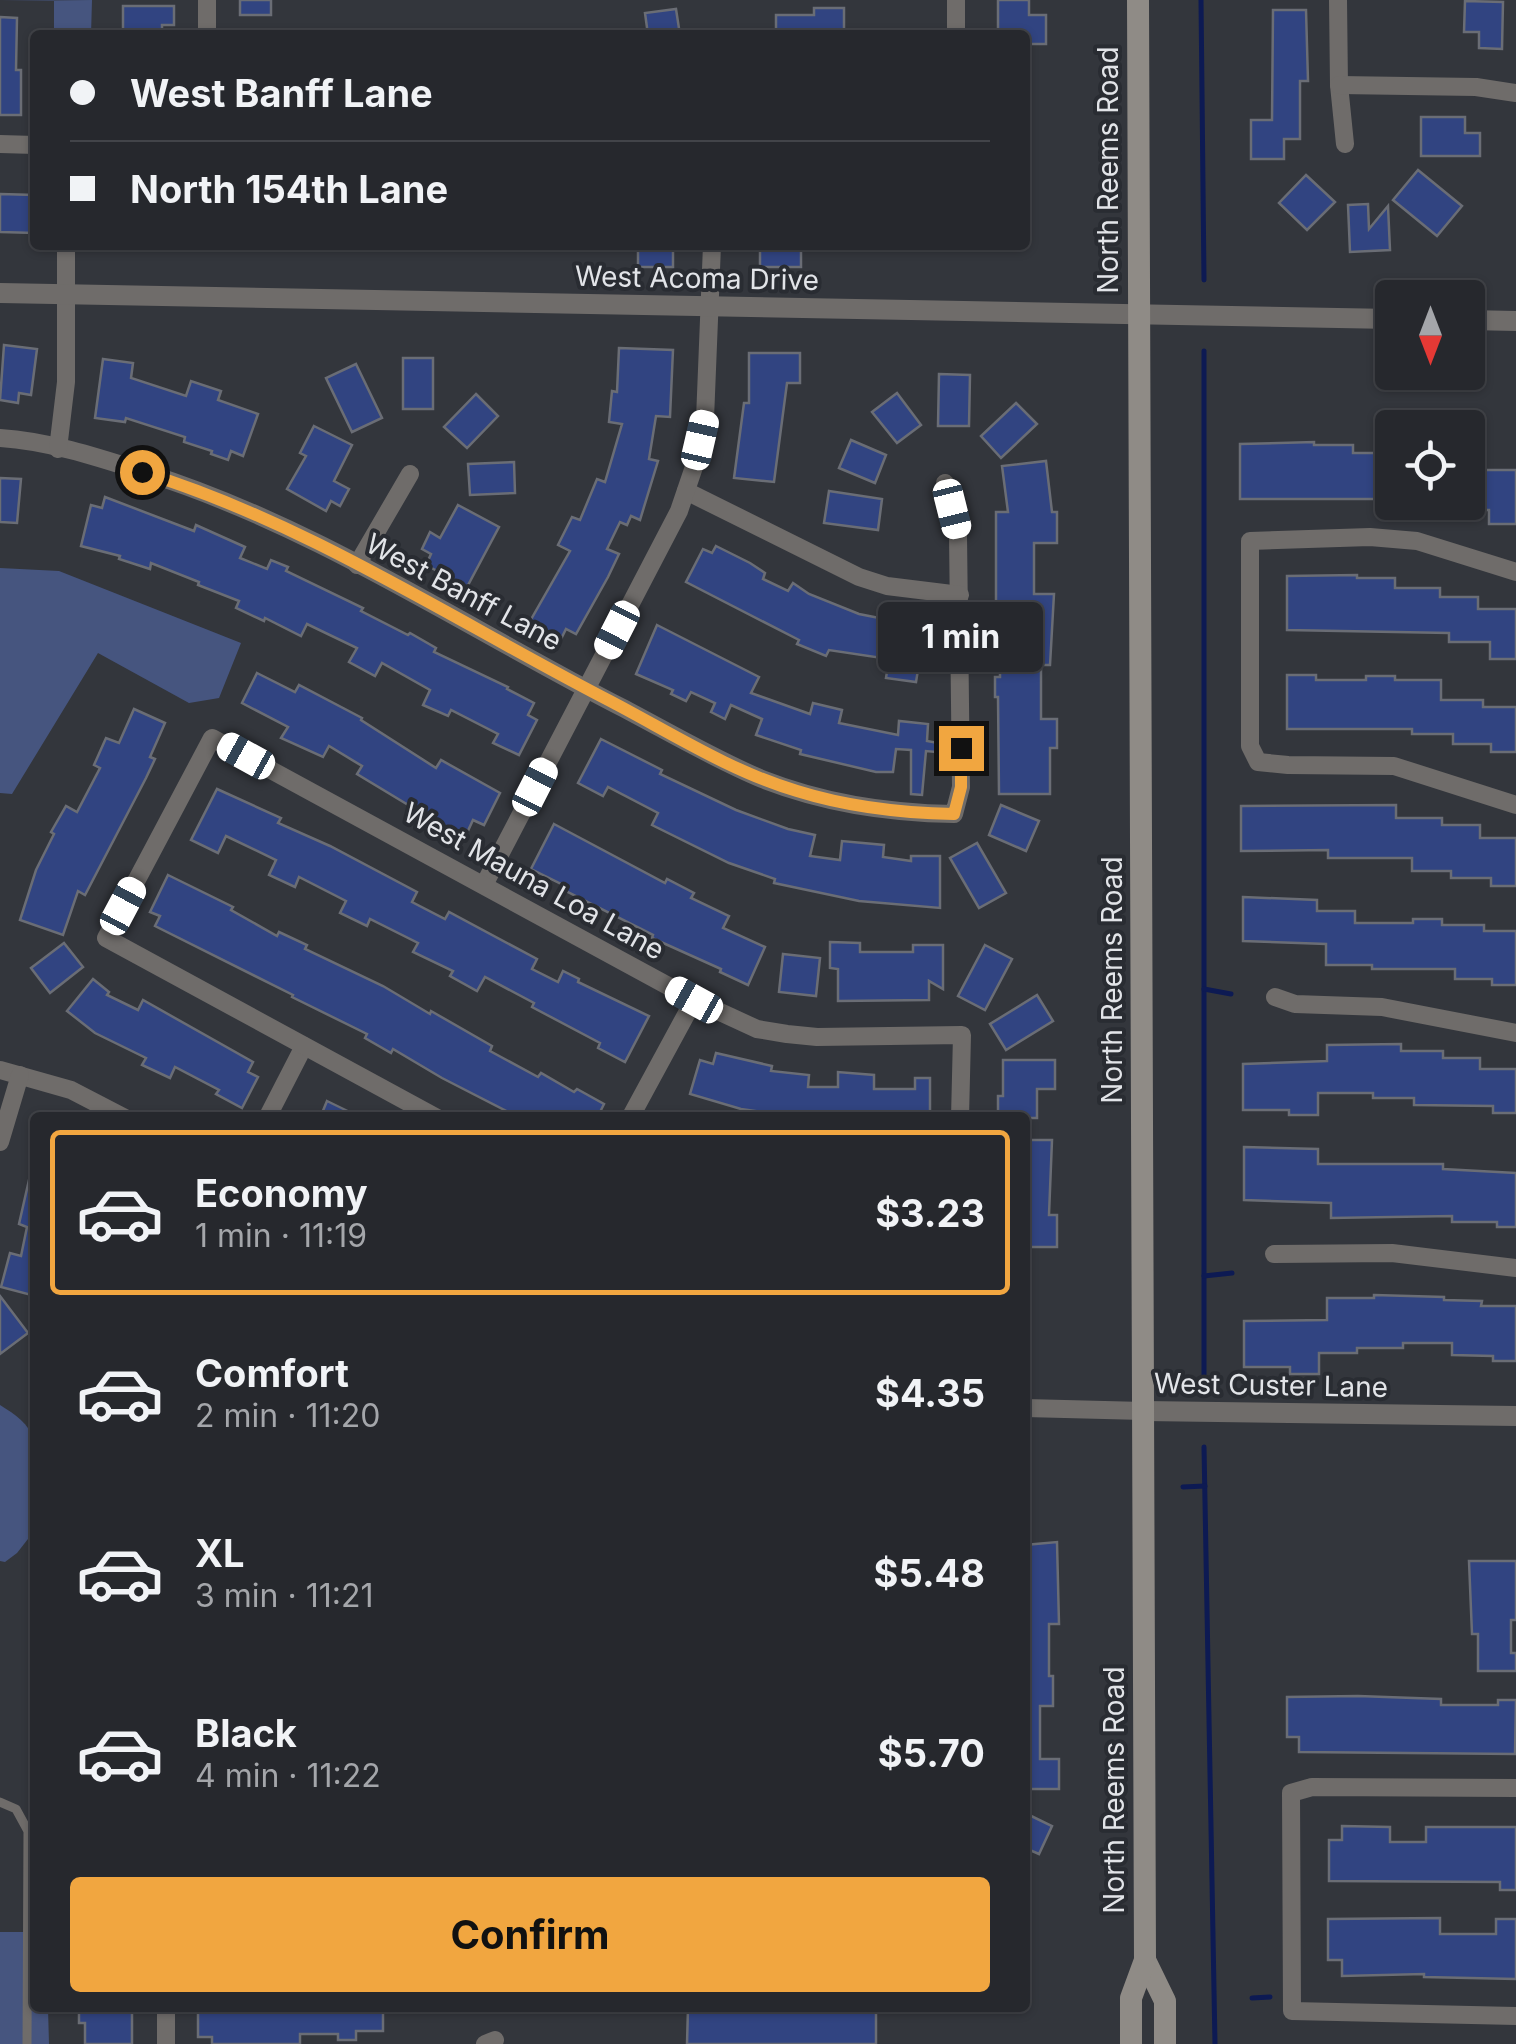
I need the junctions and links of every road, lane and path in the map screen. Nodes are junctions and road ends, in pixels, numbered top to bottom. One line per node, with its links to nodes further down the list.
1 (207, 0): 5 (street)
2 (956, 0): 6 (street)
3 (1138, 0): 17 (main road, North Reems Road)
4 (1338, 0): 7 (street)
5 (207, 30)
6 (956, 30)
7 (1339, 85): 8 (street); 10 (street)
8 (1516, 93)
9 (0, 144): 11 (street)
10 (1345, 144)
11 (30, 145)
12 (66, 250): 15 (street)
13 (712, 250): 16 (street)
14 (0, 293): 15 (street, West Acoma Drive)
15 (67, 295): 16 (street, West Acoma Drive); 22 (street)
16 (711, 306): 17 (street, West Acoma Drive); 25 (street)
17 (1139, 316): 18 (street, West Acoma Drive); 47 (main road, North Reems Road)
18 (1375, 319)
19 (1485, 320): 20 (street)
20 (1516, 320)
21 (0, 438): 22 (street, West Banff Lane)
22 (58, 449): 26 (street, West Banff Lane)
23 (410, 474): 26 (street)
24 (945, 483): 28 (street)
25 (686, 491): 28 (street); 29 (street)
26 (357, 565): 29 (street, West Banff Lane)
27 (1516, 572): 30 (street)
28 (960, 595): 29 (street, West Banff Lane)
29 (586, 689): 31 (street)
30 (1516, 806)
31 (484, 885): 33 (street, West Mauna Loa Lane); 35 (street, West Mauna Loa Lane)
32 (1275, 997): 34 (street)
33 (694, 1000): 41 (street); 42 (street, West Mauna Loa Lane)
34 (1516, 1033)
35 (304, 1046): 39 (street); 40 (street)
36 (0, 1070): 37 (street)
37 (20, 1075): 38 (street); 43 (street)
38 (113, 1112)
39 (270, 1112)
40 (426, 1112)
41 (633, 1112)
42 (960, 1112)
43 (0, 1142)
44 (1274, 1254): 45 (street)
45 (1516, 1268)
46 (1030, 1408): 47 (street, West Custer Lane)
47 (1144, 1411): 48 (street, West Custer Lane); 51 (main road, North Reems Road)
48 (1516, 1416)
49 (1516, 1788): 53 (street)
50 (0, 1802): 54 (lane)
51 (1145, 1960): 56 (main road, North Reems Road); 57 (main road, North Reems Road)
52 (166, 2012): 55 (street)
53 (1516, 2016)
54 (28, 2044)
55 (166, 2044)
56 (1131, 2044)
57 (1166, 2044)

